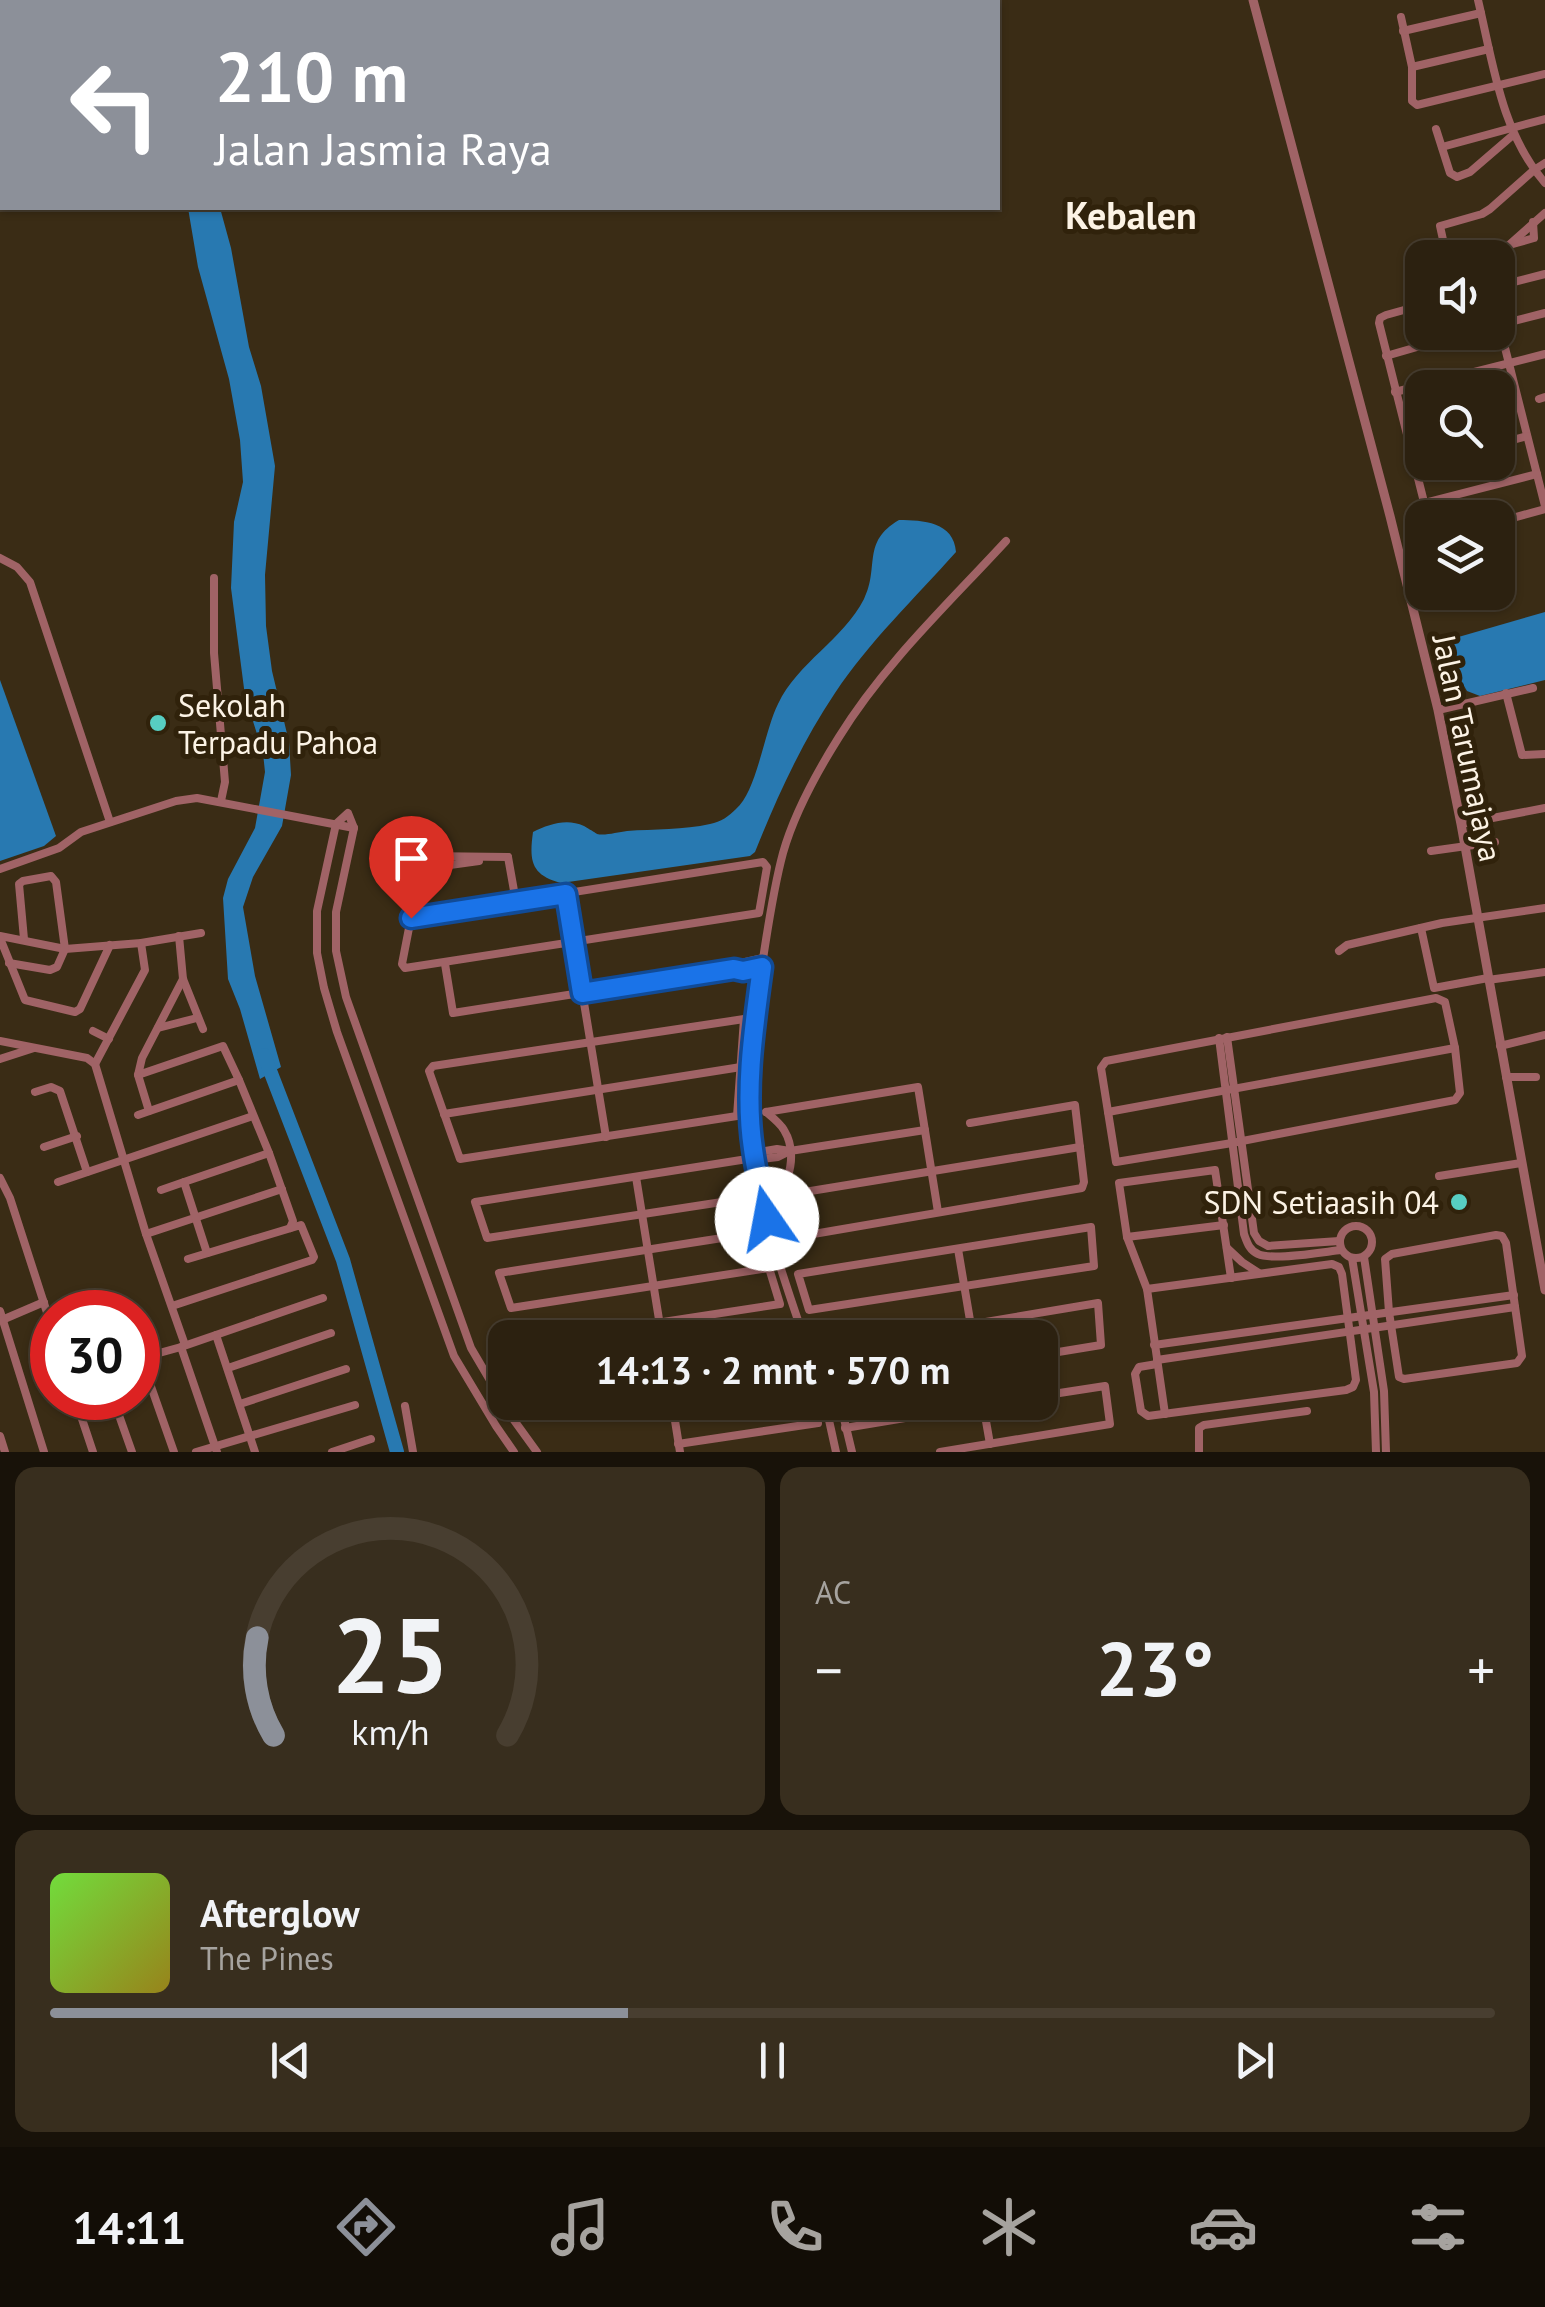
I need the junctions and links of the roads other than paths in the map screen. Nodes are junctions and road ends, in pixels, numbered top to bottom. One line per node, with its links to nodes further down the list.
1 (1253, 0): 48 (street, Jalan Tarumajaya)
2 (1478, 0): 3 (street)
3 (1481, 13): 5 (street); 6 (street)
4 (1400, 16): 5 (street)
5 (1402, 31): 7 (street)
6 (1489, 49): 7 (street); 9 (street)
7 (1412, 68): 9 (street)
8 (1545, 74): 9 (street)
9 (1498, 86): 12 (street)
10 (1545, 119): 12 (street)
11 (1436, 129): 13 (street)
12 (1512, 132): 13 (street); 13 (street); 15 (street)
13 (1442, 148)
14 (1545, 164): 15 (street)
15 (1534, 170): 16 (street); 20 (street)
16 (1545, 183)
17 (1545, 212): 18 (street)
18 (1534, 222): 19 (street); 21 (street)
19 (1534, 238): 22 (street); 23 (street)
20 (1443, 240)
21 (1514, 240)
22 (1515, 243)
23 (1545, 246)
24 (1545, 274): 25 (street)
25 (1515, 282)
26 (1405, 311): 32 (street)
27 (1545, 313): 28 (street)
28 (1515, 319)
29 (1407, 350): 32 (street)
30 (1505, 350): 33 (street)
31 (1545, 354): 33 (street)
32 (1386, 356): 34 (street)
33 (1508, 364): 34 (street); 35 (street)
34 (1395, 392): 36 (street)
35 (1517, 400): 37 (street)
36 (1405, 426)
37 (1527, 436): 38 (street); 39 (street)
38 (1515, 439)
39 (1537, 474): 40 (street); 41 (street)
40 (1436, 500)
41 (1545, 508): 42 (street)
42 (1515, 517)
43 (1006, 541): 77 (street)
44 (0, 558): 52 (street)
45 (214, 578): 50 (street)
46 (1532, 688): 47 (street)
47 (1506, 693): 48 (street); 49 (street)
48 (1439, 710): 53 (street, Jalan Tarumajaya)
49 (1545, 754)
50 (220, 801): 52 (street); 54 (street)
51 (1545, 808): 53 (street)
52 (110, 822): 59 (street)
53 (1464, 823): 56 (street, Jalan Tarumajaya)
54 (336, 824): 182 (street); 200 (street)
55 (1496, 842): 56 (street)
56 (1469, 845): 57 (street); 65 (street, Jalan Tarumajaya)
57 (1431, 851)
58 (508, 856): 60 (street); 60 (street); 62 (street)
59 (0, 869)
60 (421, 870): 64 (street)
61 (566, 894): 62 (street); 71 (street); 71 (street)
62 (516, 902): 64 (street)
63 (1545, 908): 65 (street)
64 (411, 918): 78 (street)
65 (1481, 918): 66 (street); 81 (street, Jalan Tarumajaya)
66 (1422, 928): 75 (street); 81 (street)
67 (200, 933): 68 (street)
68 (179, 936): 72 (street); 80 (street)
69 (0, 937): 70 (street); 76 (street)
70 (24, 940): 74 (street); 74 (street)
71 (574, 942): 78 (street); 82 (street)
72 (141, 943): 73 (street); 89 (street)
73 (110, 945): 74 (street); 76 (street)
74 (65, 949): 76 (street)
75 (1338, 951)
76 (9, 963)
77 (763, 963): 82 (street); 119 (street)
78 (445, 964): 82 (street)
79 (1545, 972): 81 (street)
80 (183, 979): 83 (street); 84 (street)
81 (1491, 980): 92 (street, Jalan Tarumajaya)
82 (582, 993): 91 (street)
83 (196, 1018): 84 (street); 85 (street)
84 (158, 1028): 98 (street)
85 (203, 1029)
86 (93, 1031): 89 (street)
87 (1545, 1035): 92 (street)
88 (1223, 1038): 94 (street); 103 (street); 106 (street)
89 (108, 1039): 96 (street)
90 (0, 1041): 93 (street)
91 (590, 1042): 97 (street); 102 (street); 107 (street)
92 (1502, 1045): 100 (street, Jalan Tarumajaya)
93 (35, 1048): 95 (street); 96 (street)
94 (1455, 1048): 103 (street); 114 (street)
95 (0, 1058)
96 (95, 1064): 121 (street)
97 (741, 1067): 102 (street); 113 (street)
98 (138, 1076): 101 (street); 105 (street)
99 (1536, 1077): 100 (street)
100 (1510, 1078): 122 (street, Jalan Tarumajaya)
101 (239, 1080): 105 (street); 109 (street)
102 (598, 1089): 107 (street); 113 (street)
103 (1230, 1089): 106 (street); 114 (street)
104 (35, 1092): 112 (street)
105 (149, 1111): 108 (street)
106 (1108, 1112): 114 (street)
107 (444, 1114): 113 (street)
108 (138, 1115)
109 (252, 1116): 118 (street); 121 (street)
110 (970, 1122): 116 (street)
111 (925, 1130): 117 (street); 117 (street); 124 (street)
112 (76, 1136): 115 (street); 123 (street)
113 (606, 1136)
114 (1237, 1142): 140 (street)
115 (44, 1147)
116 (1080, 1147): 124 (street); 133 (street)
117 (790, 1151): 119 (street); 132 (street)
118 (269, 1153): 129 (street); 130 (street)
119 (754, 1156): 167 (street)
120 (741, 1160): 125 (street)
121 (123, 1161): 123 (street); 138 (street)
122 (1521, 1162): 126 (street); 154 (street, Jalan Tarumajaya)
123 (88, 1172): 128 (street)
124 (931, 1172): 132 (street); 133 (street)
125 (636, 1176): 134 (street); 134 (street)
126 (1439, 1176)
127 (0, 1178): 153 (street)
128 (58, 1182)
129 (184, 1182): 131 (street); 135 (street)
130 (282, 1189): 135 (street); 137 (street)
131 (161, 1190)
132 (780, 1196): 133 (street)
133 (938, 1212)
134 (642, 1214): 143 (street); 143 (street)
135 (196, 1218): 138 (street); 144 (street)
136 (1224, 1225): 139 (street); 139 (street); 141 (street)
137 (290, 1228): 144 (street); 157 (street)
138 (146, 1234): 157 (street)
139 (1127, 1237): 152 (street)
140 (1340, 1246): 145 (street); 146 (street)
141 (1227, 1248): 148 (street); 149 (street)
142 (958, 1249): 151 (street); 151 (street); 151 (street)
143 (648, 1250): 150 (street); 150 (street)
144 (207, 1253): 147 (street)
145 (1364, 1257): 146 (street); 161 (street)
146 (1352, 1258): 162 (street)
147 (188, 1259)
148 (1261, 1274): 149 (street); 164 (street)
149 (1231, 1278): 152 (street)
150 (654, 1286): 165 (street); 166 (street)
151 (964, 1286): 168 (street)
152 (1147, 1289): 176 (street)
153 (40, 1290)
154 (1545, 1290)
155 (1514, 1295): 159 (street); 160 (street); 160 (street)
156 (323, 1298): 175 (street)
157 (172, 1306): 177 (street)
158 (30, 1307): 163 (street)
159 (1515, 1307): 170 (street); 170 (street)
160 (1389, 1312): 161 (street); 170 (street)
161 (1374, 1314): 162 (street); 171 (street)
162 (1363, 1316): 164 (street); 172 (street)
163 (1, 1317): 209 (street)
164 (1348, 1318): 173 (street); 176 (street)
165 (659, 1320)
166 (672, 1320)
167 (798, 1320)
168 (969, 1320)
169 (994, 1320): 178 (street)
170 (1391, 1325): 171 (street)
171 (1375, 1327): 172 (street); 183 (street)
172 (1365, 1329): 173 (street); 183 (street)
173 (1349, 1331): 179 (street); 189 (street)
174 (332, 1333): 180 (street)
175 (216, 1336): 177 (street); 180 (street)
176 (1154, 1345): 179 (street)
177 (183, 1346): 207 (street); 212 (street)
178 (1058, 1352)
179 (1157, 1362): 189 (street); 189 (street)
180 (228, 1368): 185 (street)
181 (346, 1369): 185 (street)
182 (488, 1377)
183 (1379, 1392): 223 (street); 224 (street)
184 (1058, 1393): 205 (street)
185 (240, 1404): 203 (street)
186 (355, 1405): 203 (street)
187 (405, 1406): 216 (street)
188 (1306, 1412): 222 (street)
189 (1165, 1414)
190 (82, 1420): 210 (street)
191 (122, 1420): 211 (street)
192 (505, 1420): 200 (street)
193 (514, 1420): 218 (street)
194 (675, 1420): 206 (street)
195 (817, 1420): 206 (street)
196 (829, 1420): 219 (street)
197 (843, 1420): 201 (street)
198 (891, 1420): 201 (street)
199 (986, 1420): 205 (street)
200 (496, 1426): 217 (street)
201 (845, 1428): 220 (street)
202 (0, 1436): 208 (street)
203 (250, 1438): 207 (street); 214 (street)
204 (371, 1439): 215 (street)
205 (990, 1444): 221 (street)
206 (679, 1448)
207 (216, 1449): 213 (street)
208 (5, 1452)
209 (44, 1452)
210 (93, 1452)
211 (132, 1452)
212 (174, 1452)
213 (196, 1452)
214 (255, 1452)
215 (332, 1452)
216 (413, 1452)
217 (514, 1452)
218 (537, 1452)
219 (836, 1452)
220 (852, 1452)
221 (940, 1452)
222 (1198, 1452)
223 (1376, 1452)
224 (1386, 1452)

